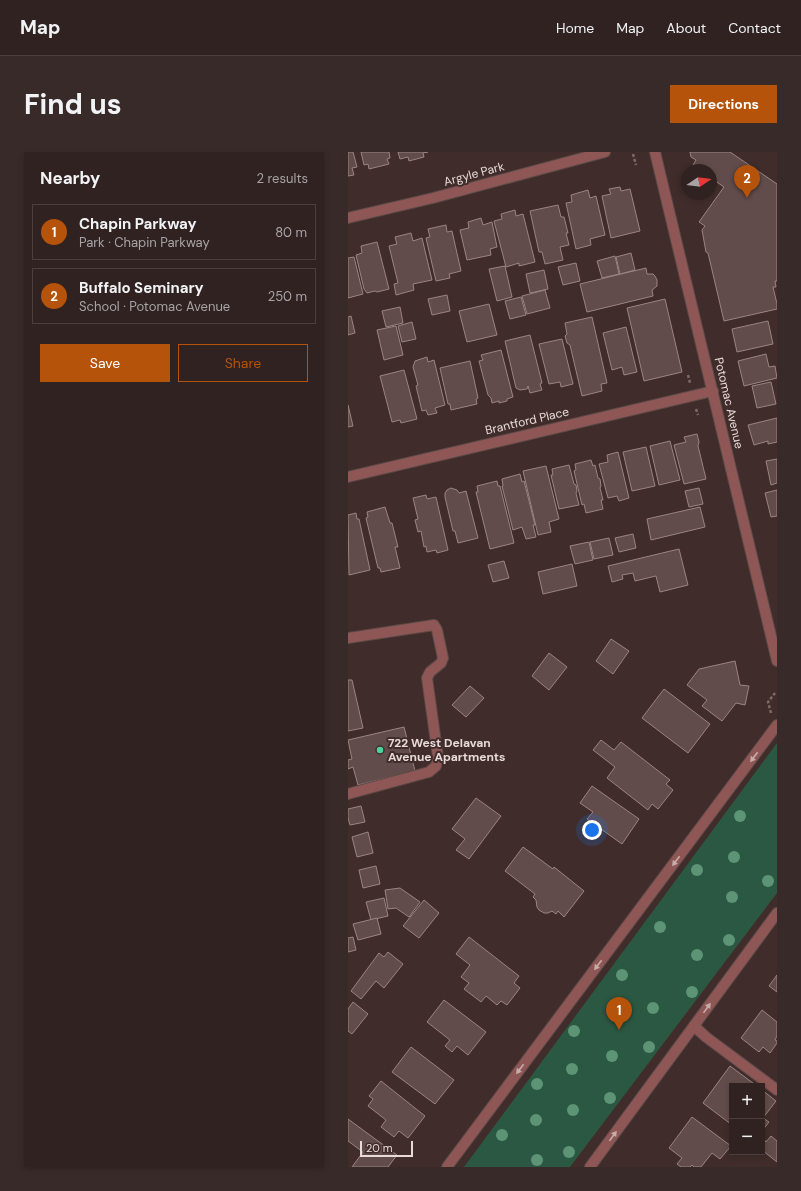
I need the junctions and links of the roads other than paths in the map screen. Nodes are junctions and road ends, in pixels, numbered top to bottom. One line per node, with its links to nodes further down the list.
1 (605, 152): 3 (street, Argyle Park)
2 (655, 152): 4 (street, Potomac Avenue)
3 (348, 218)
4 (713, 392): 5 (street, Brantford Place); 7 (street, Potomac Avenue)
5 (348, 477)
6 (348, 638): 9 (street)
7 (777, 661)
8 (777, 725): 13 (street, one-way to 13)
9 (348, 794)
10 (777, 913): 11 (street, one-way to 10)
11 (694, 1026): 12 (street); 14 (street, one-way to 11)
12 (777, 1090)
13 (448, 1167)
14 (590, 1167)

